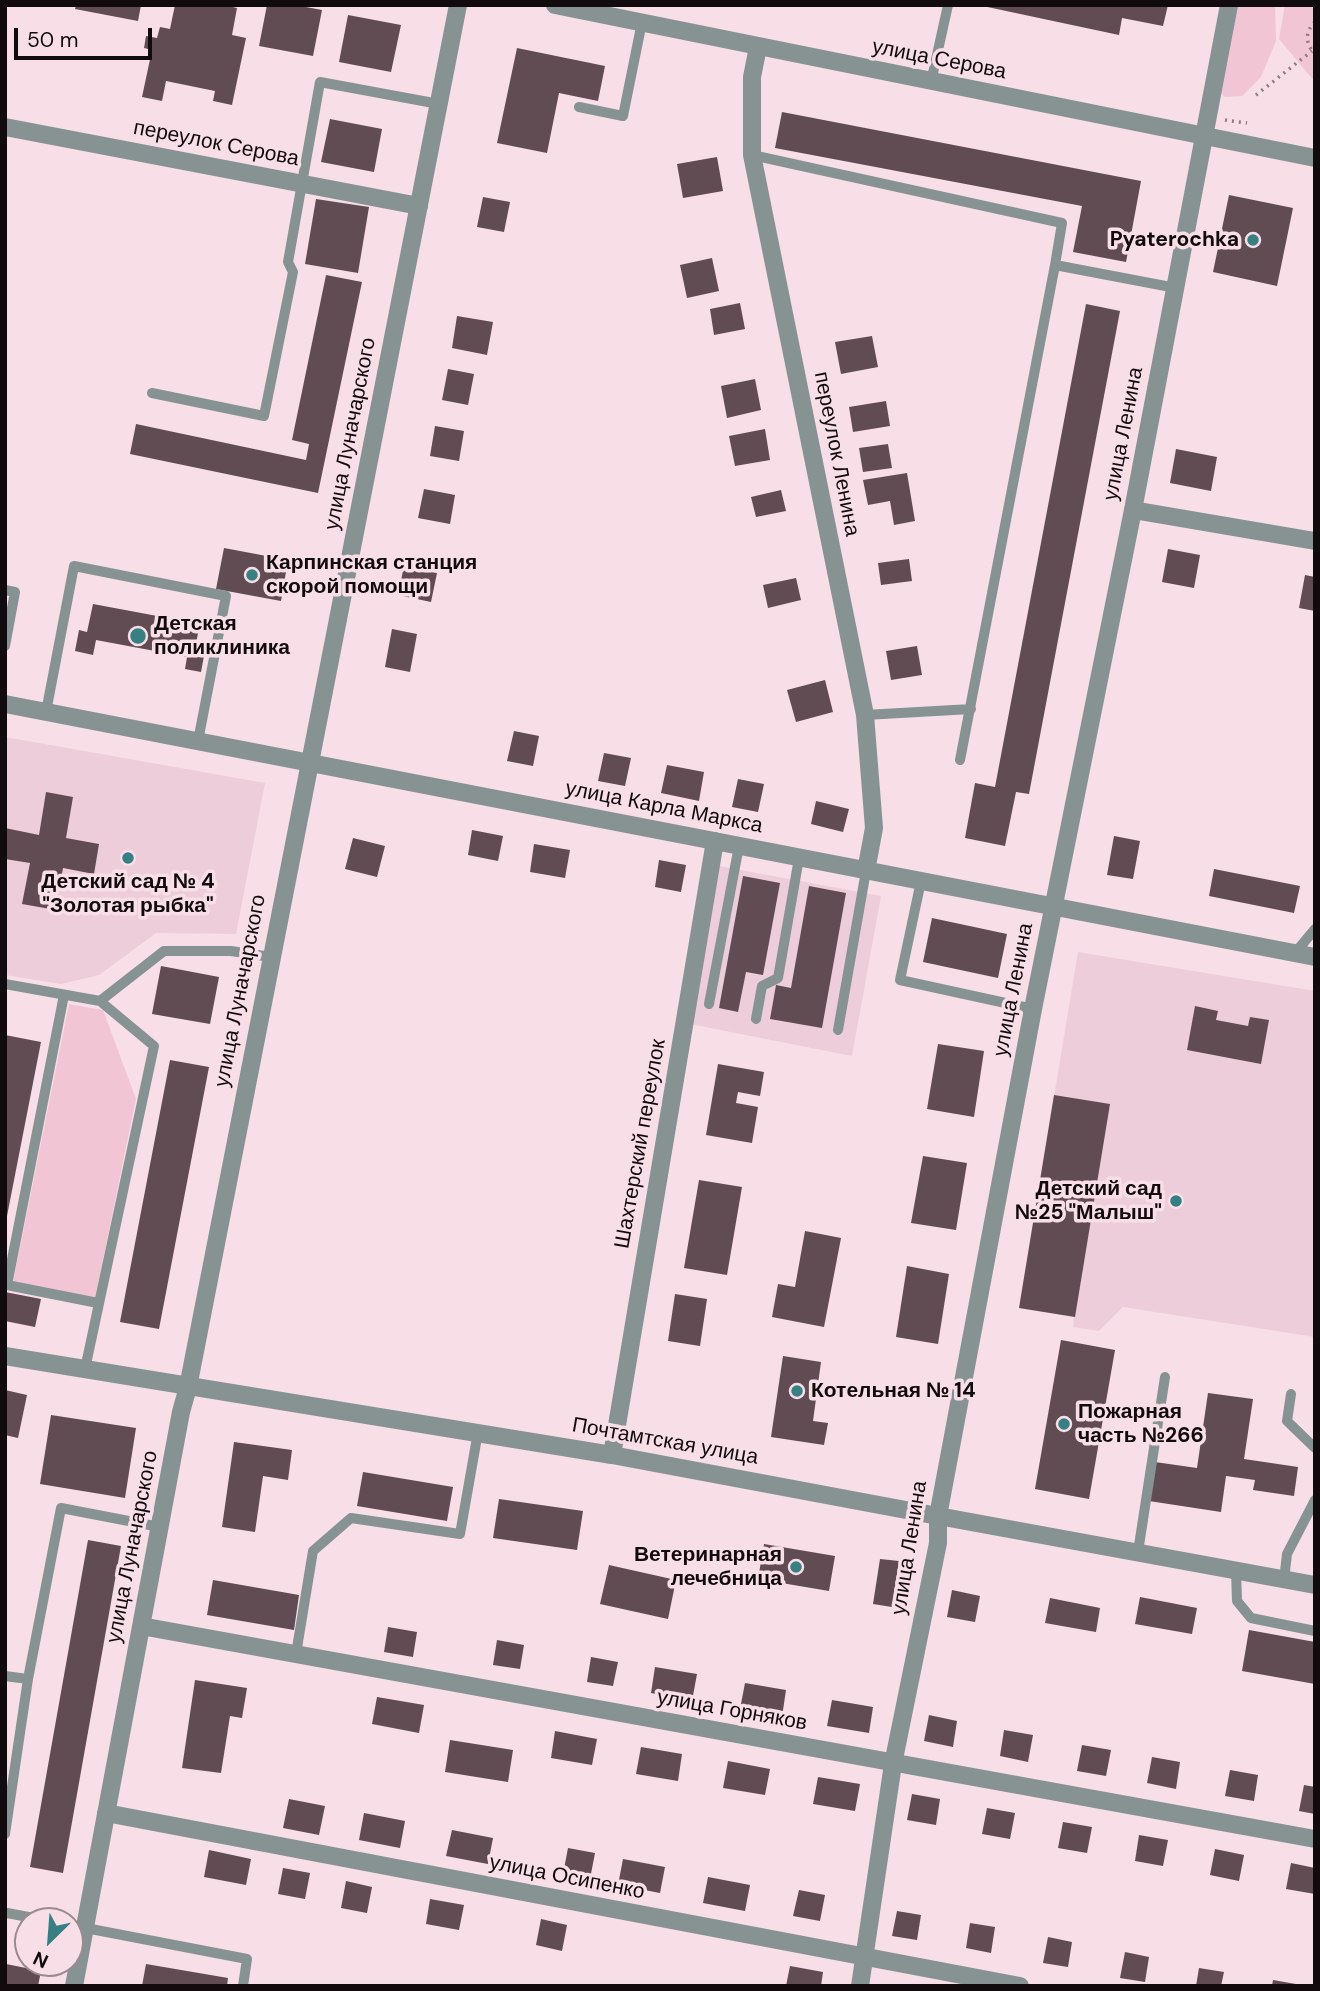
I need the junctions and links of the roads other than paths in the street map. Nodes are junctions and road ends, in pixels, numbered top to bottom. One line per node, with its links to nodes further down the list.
1 (458, 5): 9 (street, улица Луначарского)
2 (555, 5): 5 (street, улица Серова)
3 (948, 5): 8 (lane)
4 (1229, 5): 12 (street, улица Ленина)
5 (577, 7): 6 (street, улица Серова)
6 (642, 22): 7 (street, улица Серова); 10 (lane)
7 (758, 47): 8 (street, улица Серова); 13 (street, переулок Ленина)
8 (931, 82): 12 (street, улица Серова)
9 (439, 104): 15 (lane); 16 (street, улица Луначарского)
10 (579, 107)
11 (5, 128): 15 (street, переулок Серова)
12 (1205, 136): 14 (street, улица Серова); 18 (street, улица Ленина)
13 (752, 155): 17 (lane); 27 (street, переулок Ленина)
14 (1315, 158)
15 (301, 184): 16 (street, переулок Серова); 19 (lane)
16 (419, 206): 30 (street, улица Луначарского)
17 (1055, 265): 18 (lane); 25 (lane)
18 (1176, 288): 20 (street, улица Ленина)
19 (152, 393)
20 (1133, 510): 21 (street); 36 (street, улица Ленина)
21 (1315, 541)
22 (5, 590): 23 (lane)
23 (5, 646)
24 (5, 704): 26 (street, улица Карла Маркса)
25 (971, 709): 27 (lane); 29 (lane)
26 (47, 712): 28 (street, улица Карла Маркса); 28 (lane)
27 (865, 715): 34 (street, переулок Ленина)
28 (198, 741): 30 (street, улица Карла Маркса)
29 (960, 760)
30 (309, 762): 31 (street, улица Карла Маркса); 39 (street, улица Луначарского)
31 (715, 841): 32 (street, улица Карла Маркса); 56 (street, Шахтерский переулок)
32 (739, 846): 33 (street, улица Карла Маркса); 44 (lane)
33 (799, 858): 34 (street, улица Карла Маркса); 46 (lane)
34 (866, 870): 35 (street, улица Карла Маркса); 47 (lane)
35 (921, 881): 36 (street, улица Карла Маркса); 45 (lane)
36 (1053, 907): 38 (street, улица Карла Маркса); 45 (street, улица Ленина)
37 (1315, 929): 38 (lane)
38 (1295, 953): 40 (street, улица Карла Маркса)
39 (271, 957): 43 (lane); 52 (street, улица Луначарского)
40 (1315, 957)
41 (5, 984): 42 (lane)
42 (64, 995): 43 (lane); 48 (lane)
43 (100, 1001): 48 (lane)
44 (709, 1004)
45 (1033, 1009): 58 (street, улица Ленина)
46 (756, 1019)
47 (838, 1030)
48 (98, 1303): 50 (lane)
49 (5, 1356): 50 (street, Почтамтская улица)
50 (85, 1369): 52 (street, Почтамтская улица)
51 (1165, 1377): 60 (lane)
52 (188, 1387): 54 (street, Почтамтская улица); 59 (street, улица Луначарского)
53 (1291, 1394): 55 (lane)
54 (478, 1432): 56 (street, Почтамтская улица); 66 (lane)
55 (1315, 1448)
56 (611, 1455): 58 (street, Почтамтская улица)
57 (1315, 1500): 62 (lane)
58 (938, 1516): 60 (street, Почтамтская улица); 69 (street, улица Ленина)
59 (160, 1527): 64 (street, улица Луначарского); 68 (lane)
60 (1138, 1552): 61 (street, Почтамтская улица)
61 (1236, 1571): 62 (street, Почтамтская улица); 65 (lane)
62 (1284, 1580): 63 (street, Почтамтская улица)
63 (1315, 1586)
64 (141, 1626): 66 (street, улица Горняков); 70 (street, улица Луначарского)
65 (1315, 1631)
66 (296, 1654): 69 (street, улица Горняков)
67 (5, 1676): 68 (lane)
68 (28, 1679): 71 (lane)
69 (893, 1764): 73 (street, улица Горняков); 76 (street, улица Ленина)
70 (106, 1814): 74 (street, улица Луначарского); 76 (street, улица Осипенко)
71 (7, 1819): 72 (lane)
72 (5, 1834)
73 (1315, 1839)
74 (82, 1907)
75 (84, 1927): 77 (lane)
76 (865, 1958): 78 (street, улица Ленина); 79 (street, улица Осипенко)
77 (243, 1986)
78 (860, 1986)
79 (1020, 1986)

